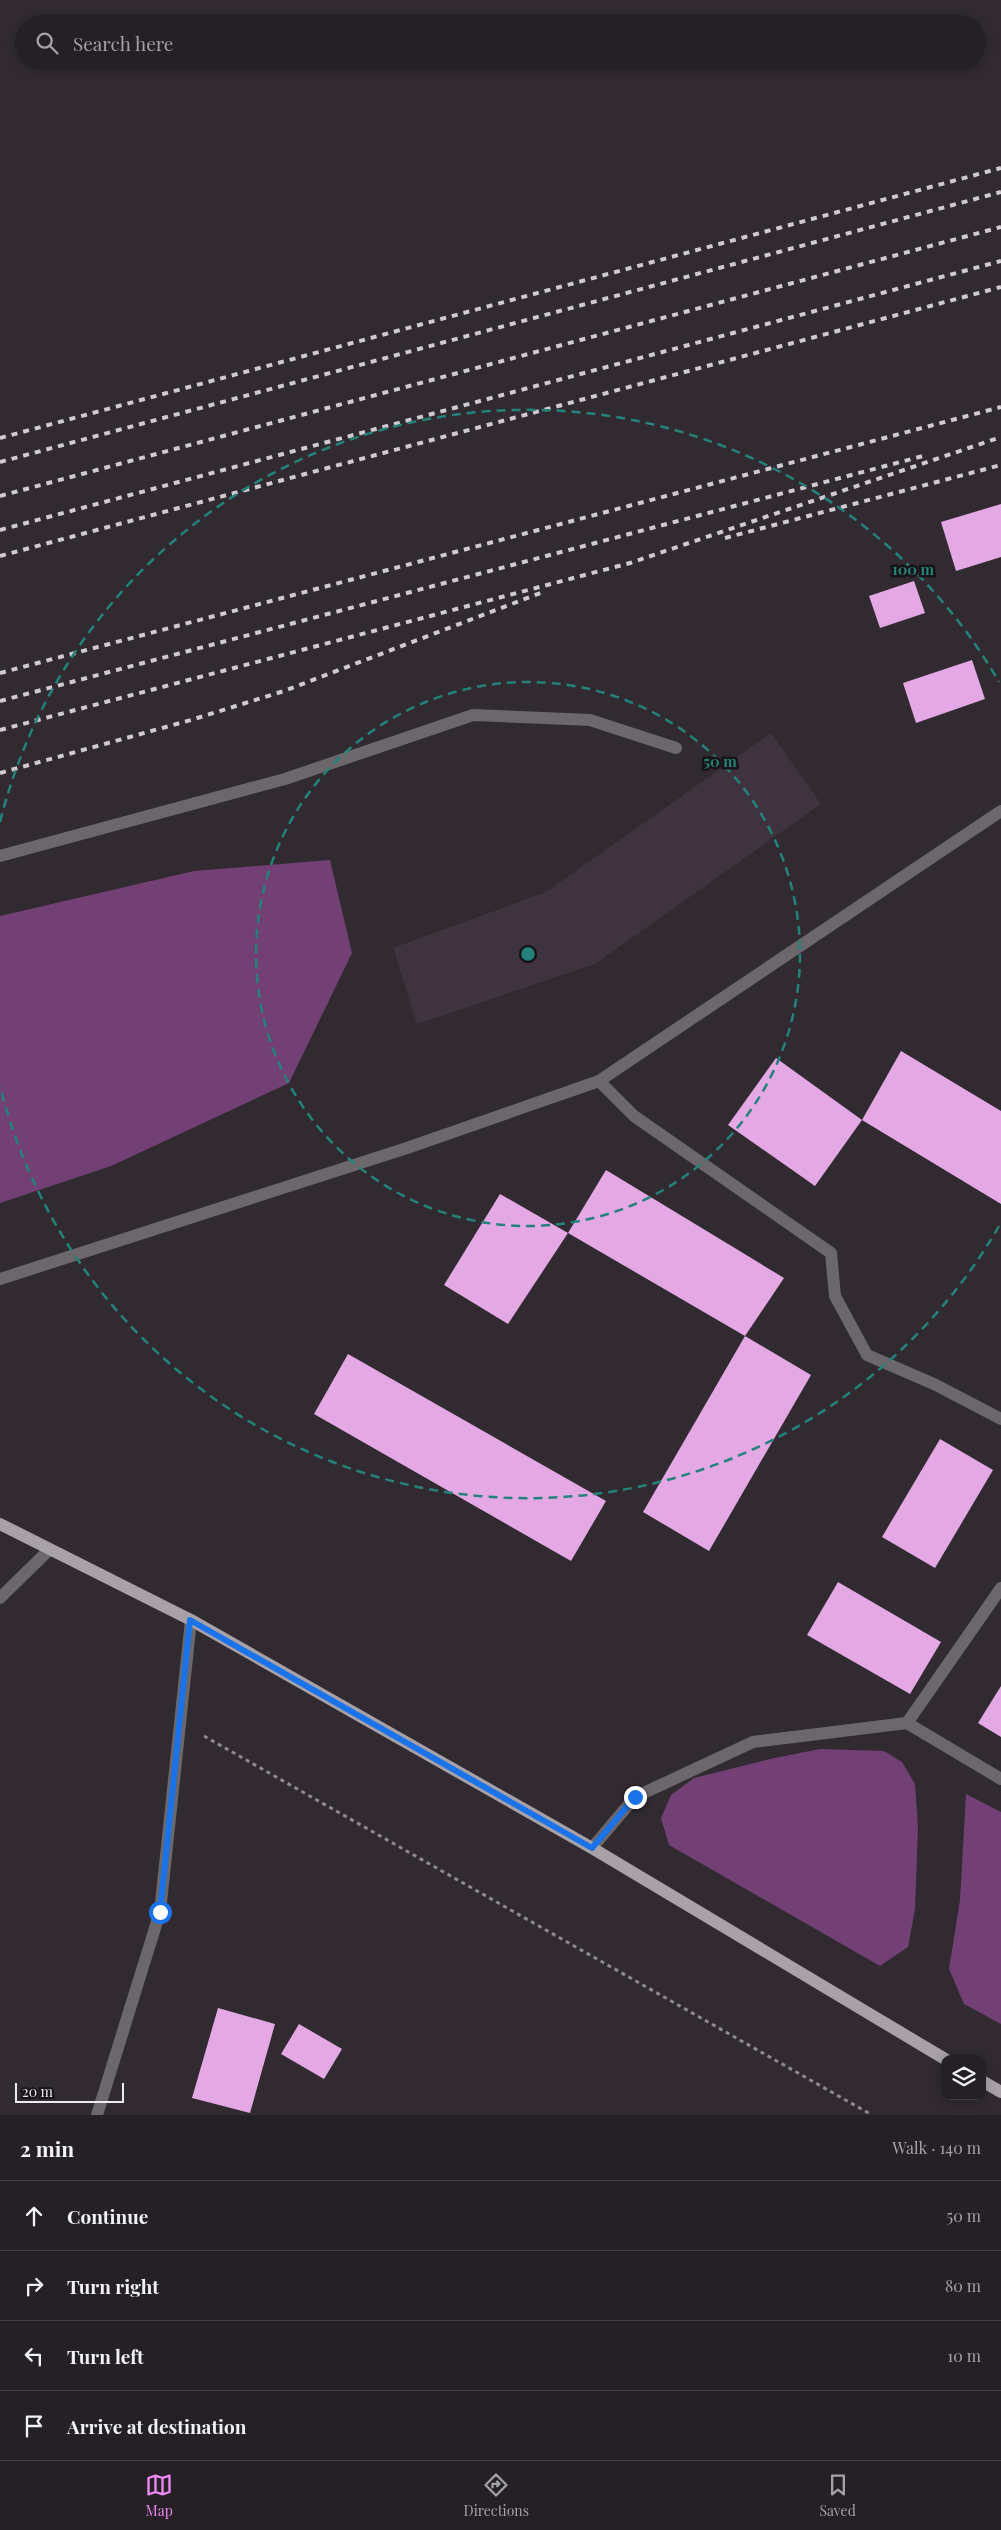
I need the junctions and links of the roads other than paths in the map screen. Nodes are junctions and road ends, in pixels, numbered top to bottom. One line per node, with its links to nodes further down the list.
1 (676, 748): 3 (street)
2 (1001, 811): 4 (street)
3 (0, 856)
4 (599, 1081): 5 (street); 6 (street)
5 (0, 1279)
6 (1001, 1419)
7 (0, 1524): 8 (main road)
8 (48, 1550): 10 (street); 11 (main road)
9 (1001, 1588): 12 (street)
10 (0, 1598)
11 (190, 1620): 14 (main road); 18 (street)
12 (906, 1723): 13 (street); 14 (street)
13 (1001, 1779)
14 (592, 1848): 15 (main road)
15 (941, 2057)
16 (986, 2083): 17 (main road)
17 (1001, 2092)
18 (97, 2115)

